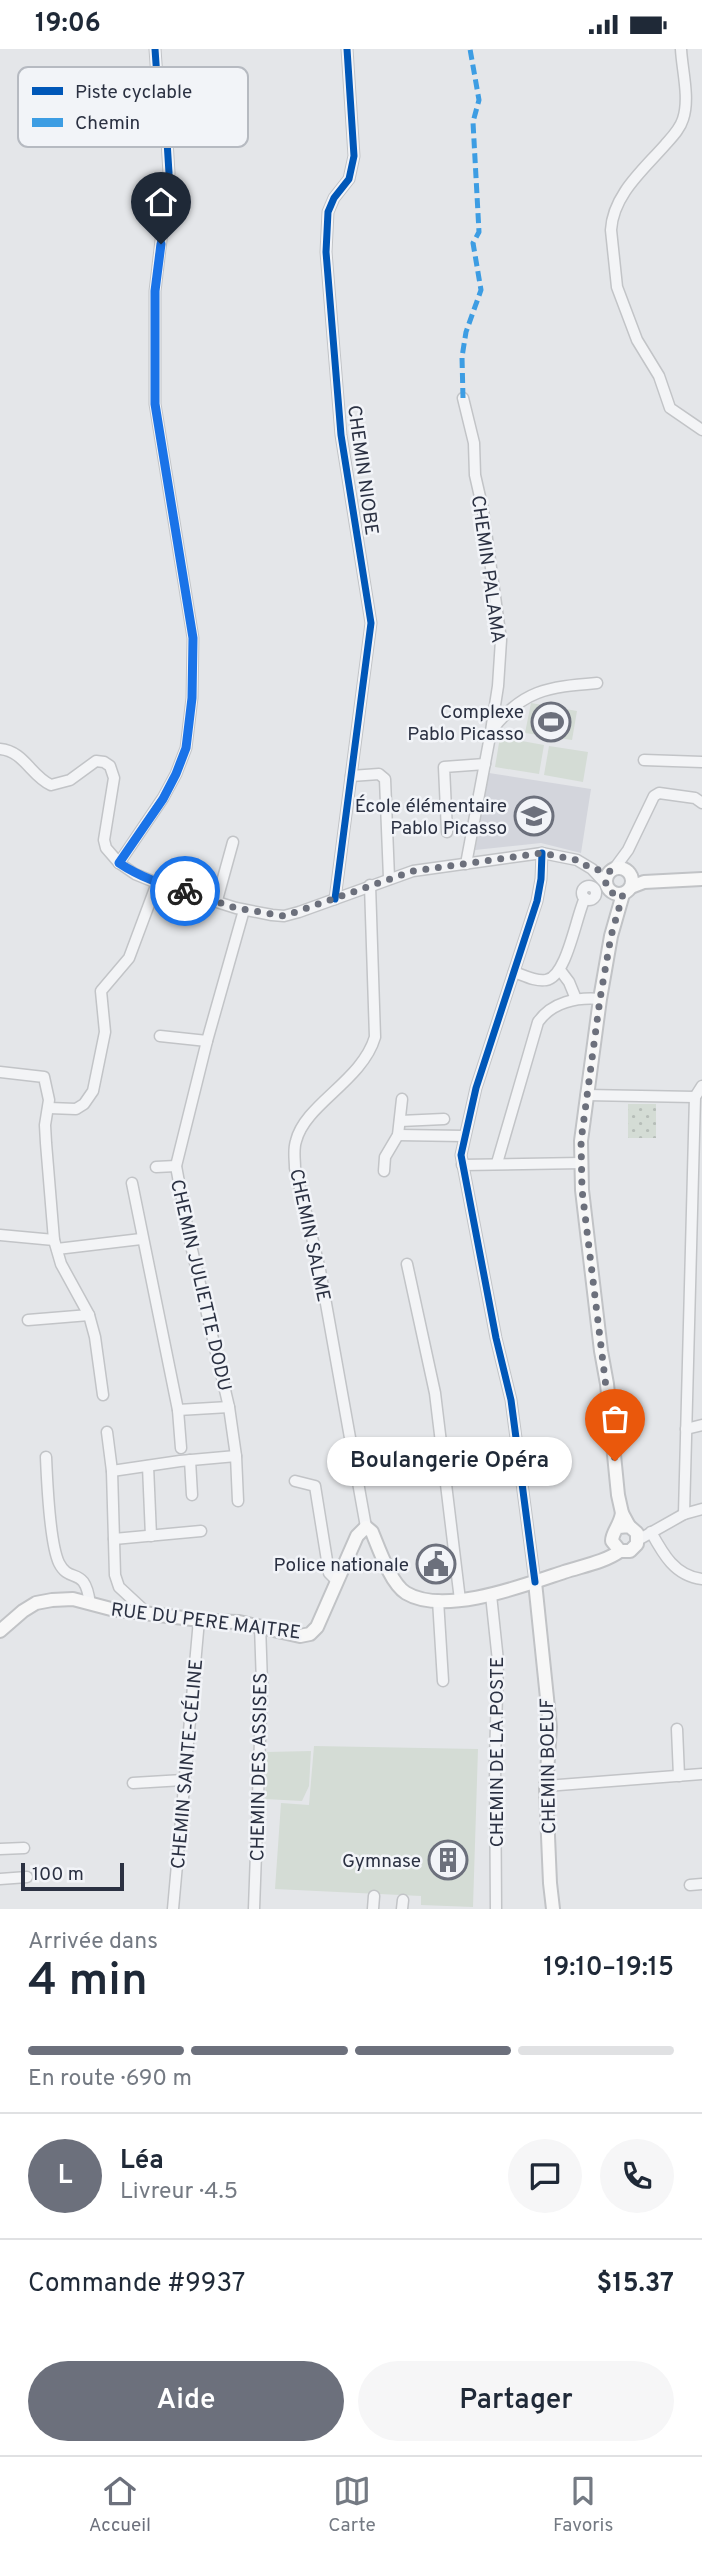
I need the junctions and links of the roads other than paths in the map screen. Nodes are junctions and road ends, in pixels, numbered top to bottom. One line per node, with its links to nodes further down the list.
1 (155, 49): 4 (street)
2 (347, 49): 16 (street, CHEMIN NIOBE)
3 (681, 49): 7 (street)
4 (156, 67)
5 (167, 147): 21 (street)
6 (463, 398): 9 (street, CHEMIN PALAMA)
7 (702, 431)
8 (597, 683): 10 (street)
9 (495, 704): 10 (street); 11 (street, CHEMIN PALAMA)
10 (511, 708): 11 (street)
11 (491, 731): 15 (street, CHEMIN PALAMA)
12 (0, 749): 21 (street)
13 (644, 760): 14 (street)
14 (702, 762)
15 (485, 764): 18 (street); 22 (street, CHEMIN PALAMA)
16 (351, 776): 23 (street); 29 (street, CHEMIN NIOBE)
17 (702, 803): 25 (street)
18 (447, 832)
19 (233, 842): 30 (street)
20 (542, 853): 22 (street); 25 (street); 33 (street)
21 (119, 863): 26 (street)
22 (466, 864): 23 (street)
23 (389, 878): 27 (street)
24 (702, 879): 25 (main road)
25 (622, 881): 35 (main road)
26 (157, 883): 30 (street); 43 (street)
27 (370, 885): 29 (street); 79 (street, CHEMIN SALME)
28 (585, 898): 32 (street)
29 (335, 899): 31 (street)
30 (217, 900): 31 (street)
31 (244, 910): 37 (street, CHEMIN JULIETTE DODU)
32 (560, 970): 33 (street); 34 (street)
33 (514, 972): 47 (street)
34 (576, 999): 35 (street); 48 (street)
35 (600, 999): 40 (main road)
36 (160, 1036): 37 (street)
37 (207, 1041): 52 (street, CHEMIN JULIETTE DODU)
38 (0, 1073): 43 (street)
39 (702, 1086): 41 (street)
40 (586, 1095): 41 (street); 49 (main road)
41 (695, 1097): 55 (street)
42 (402, 1099): 45 (street)
43 (49, 1108): 58 (street)
44 (444, 1119): 45 (street)
45 (400, 1121): 46 (street)
46 (398, 1135): 47 (street); 53 (street)
47 (464, 1136): 50 (street)
48 (497, 1163): 49 (street); 50 (street)
49 (582, 1163): 81 (main road)
50 (462, 1165): 87 (street)
51 (156, 1167): 52 (street)
52 (176, 1167): 63 (street, CHEMIN JULIETTE DODU)
53 (384, 1171)
54 (132, 1183): 57 (street)
55 (697, 1189): 66 (street)
56 (0, 1235): 58 (street)
57 (141, 1239): 58 (street); 64 (street)
58 (55, 1245): 60 (street)
59 (407, 1264): 90 (street)
60 (89, 1315): 61 (street); 62 (street)
61 (28, 1320)
62 (103, 1395)
63 (229, 1407): 64 (street); 69 (street, CHEMIN JULIETTE DODU)
64 (178, 1410): 68 (street)
65 (702, 1425): 66 (street)
66 (686, 1429): 78 (street)
67 (107, 1432): 73 (street)
68 (181, 1448)
69 (236, 1456): 71 (street); 76 (street, CHEMIN JULIETTE DODU)
70 (47, 1457): 91 (street)
71 (190, 1460): 72 (street); 75 (street)
72 (148, 1466): 73 (street); 82 (street)
73 (112, 1471): 83 (street)
74 (295, 1482): 86 (street)
75 (192, 1495)
76 (238, 1501)
77 (702, 1509): 78 (street)
78 (684, 1514): 81 (street)
79 (366, 1527): 86 (main road, RUE DU PERE MAITRE); 89 (main road)
80 (201, 1531): 82 (street)
81 (637, 1532): 84 (main road); 84 (main road); 85 (street)
82 (151, 1535): 83 (street)
83 (114, 1539): 92 (street)
84 (617, 1548): 87 (main road)
85 (702, 1579)
86 (337, 1581): 94 (main road, RUE DU PERE MAITRE)
87 (535, 1581): 88 (main road); 102 (main road, CHEMIN BOEUF)
88 (491, 1595): 90 (main road); 113 (street, CHEMIN DE LA POSTE)
89 (438, 1600): 90 (main road); 96 (street)
90 (460, 1600)
91 (90, 1604): 92 (main road, RUE DU PERE MAITRE); 95 (main road, RUE DU PERE MAITRE)
92 (147, 1613): 93 (main road, RUE DU PERE MAITRE)
93 (200, 1620): 94 (main road, RUE DU PERE MAITRE); 100 (street, CHEMIN SAINTE-CÉLINE)
94 (260, 1625): 111 (street, CHEMIN DES ASSISES)
95 (0, 1631)
96 (443, 1681)
97 (677, 1729): 99 (street)
98 (702, 1774): 99 (street)
99 (679, 1776): 102 (street)
100 (183, 1780): 101 (street); 110 (street, CHEMIN SAINTE-CÉLINE)
101 (133, 1783)
102 (547, 1786): 114 (main road, CHEMIN BOEUF)
103 (24, 1848): 104 (street)
104 (0, 1849)
105 (27, 1877): 106 (street)
106 (0, 1878)
107 (702, 1884): 108 (street)
108 (690, 1885)
109 (374, 1896): 112 (street)
110 (173, 1909)
111 (254, 1909)
112 (373, 1909)
113 (496, 1909)
114 (553, 1909)

